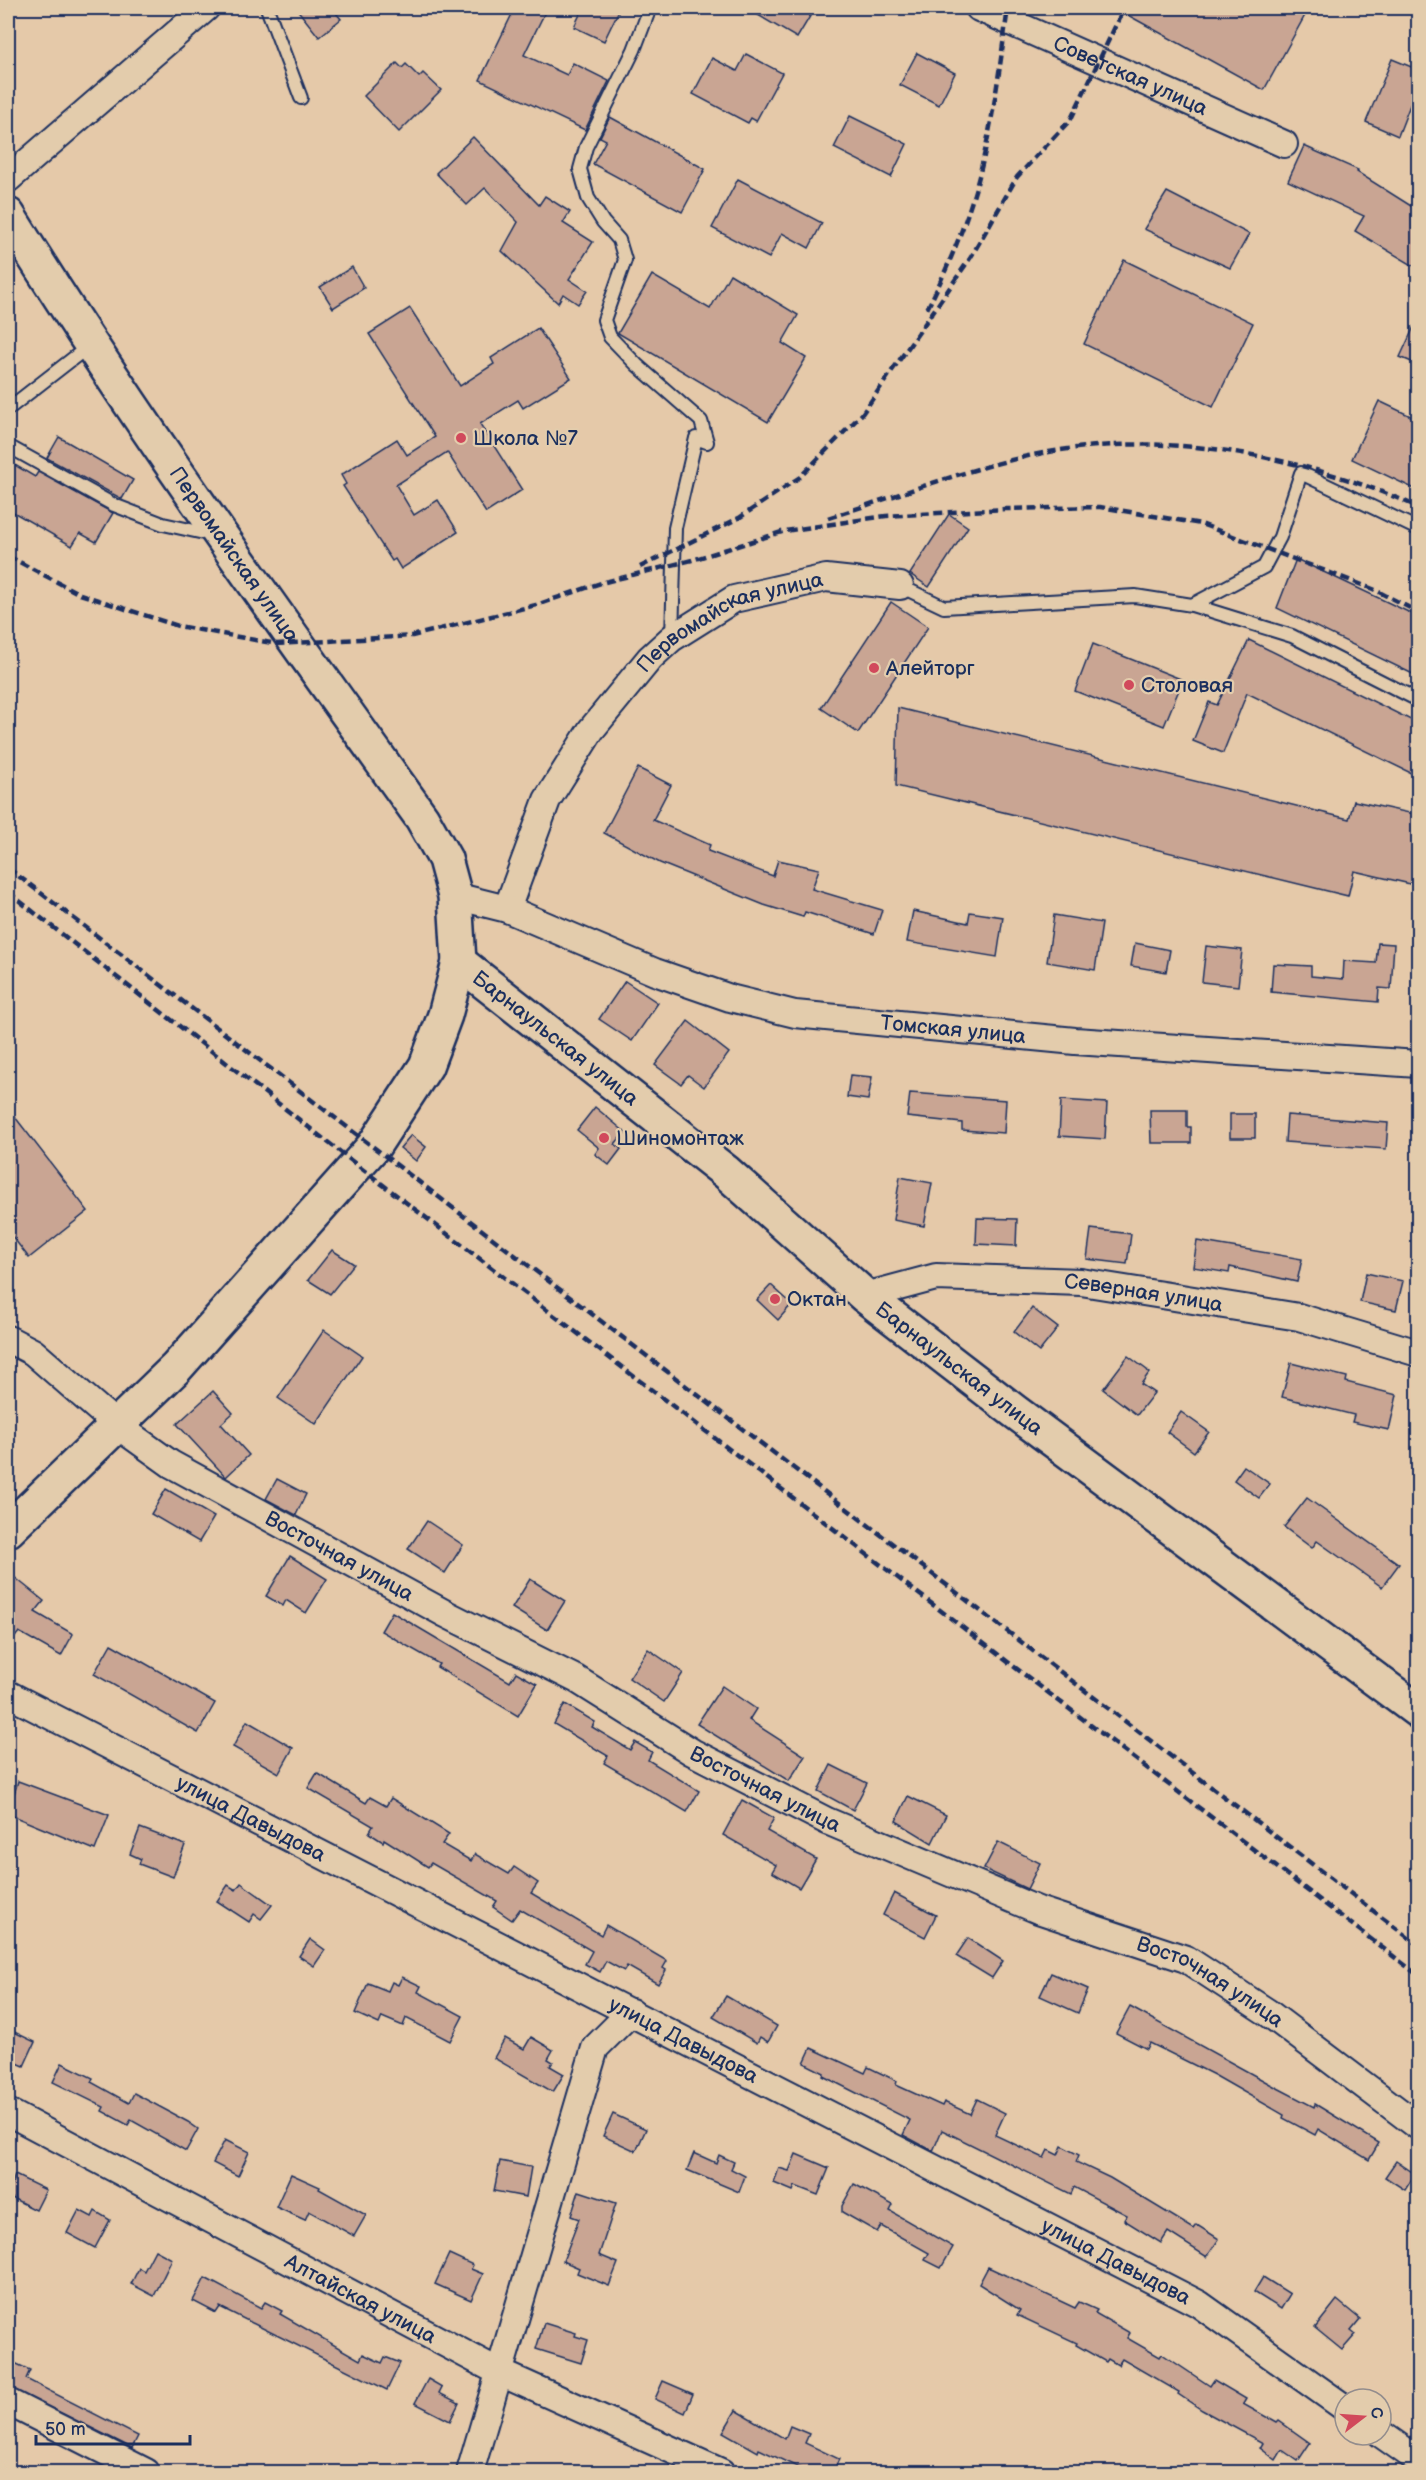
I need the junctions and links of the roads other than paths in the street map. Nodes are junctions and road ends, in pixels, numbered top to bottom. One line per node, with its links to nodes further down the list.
1 (206, 8): 7 (street)
2 (267, 8): 5 (lane)
3 (650, 8): 16 (lane)
4 (979, 8): 6 (street, Советская улица)
5 (301, 98)
6 (1284, 144)
7 (8, 179)
8 (8, 215): 9 (main road, Первомайская улица)
9 (89, 346): 10 (lane); 13 (main road, Первомайская улица)
10 (8, 410)
11 (8, 446): 13 (lane)
12 (1419, 529): 15 (lane)
13 (220, 537): 18 (main road, Первомайская улица)
14 (900, 586): 15 (lane); 16 (street, Первомайская улица)
15 (1192, 604): 17 (lane)
16 (672, 638): 19 (street, Первомайская улица)
17 (1419, 700)
18 (455, 896): 19 (street); 20 (main road, Первомайская улица)
19 (507, 909): 21 (street, Томская улица)
20 (459, 962): 22 (main road, Барнаульская улица); 25 (main road, Первомайская улица)
21 (1419, 1064)
22 (865, 1296): 24 (street, Северная улица); 28 (main road, Барнаульская улица)
23 (8, 1339): 25 (street, Восточная улица)
24 (1419, 1353)
25 (118, 1426): 26 (main road, Первомайская улица); 31 (street, Восточная улица)
26 (8, 1530)
27 (8, 1694): 29 (street, улица Давыдова)
28 (1419, 1711)
29 (631, 2012): 32 (street); 33 (street, улица Давыдова)
30 (8, 2112): 32 (street, Алтайская улица)
31 (1419, 2126)
32 (501, 2373): 38 (street); 39 (street, Алтайская улица)
33 (1333, 2399)
34 (8, 2402): 37 (street)
35 (1393, 2442): 36 (street)
36 (1419, 2460)
37 (146, 2472)
38 (470, 2472)
39 (721, 2472)

